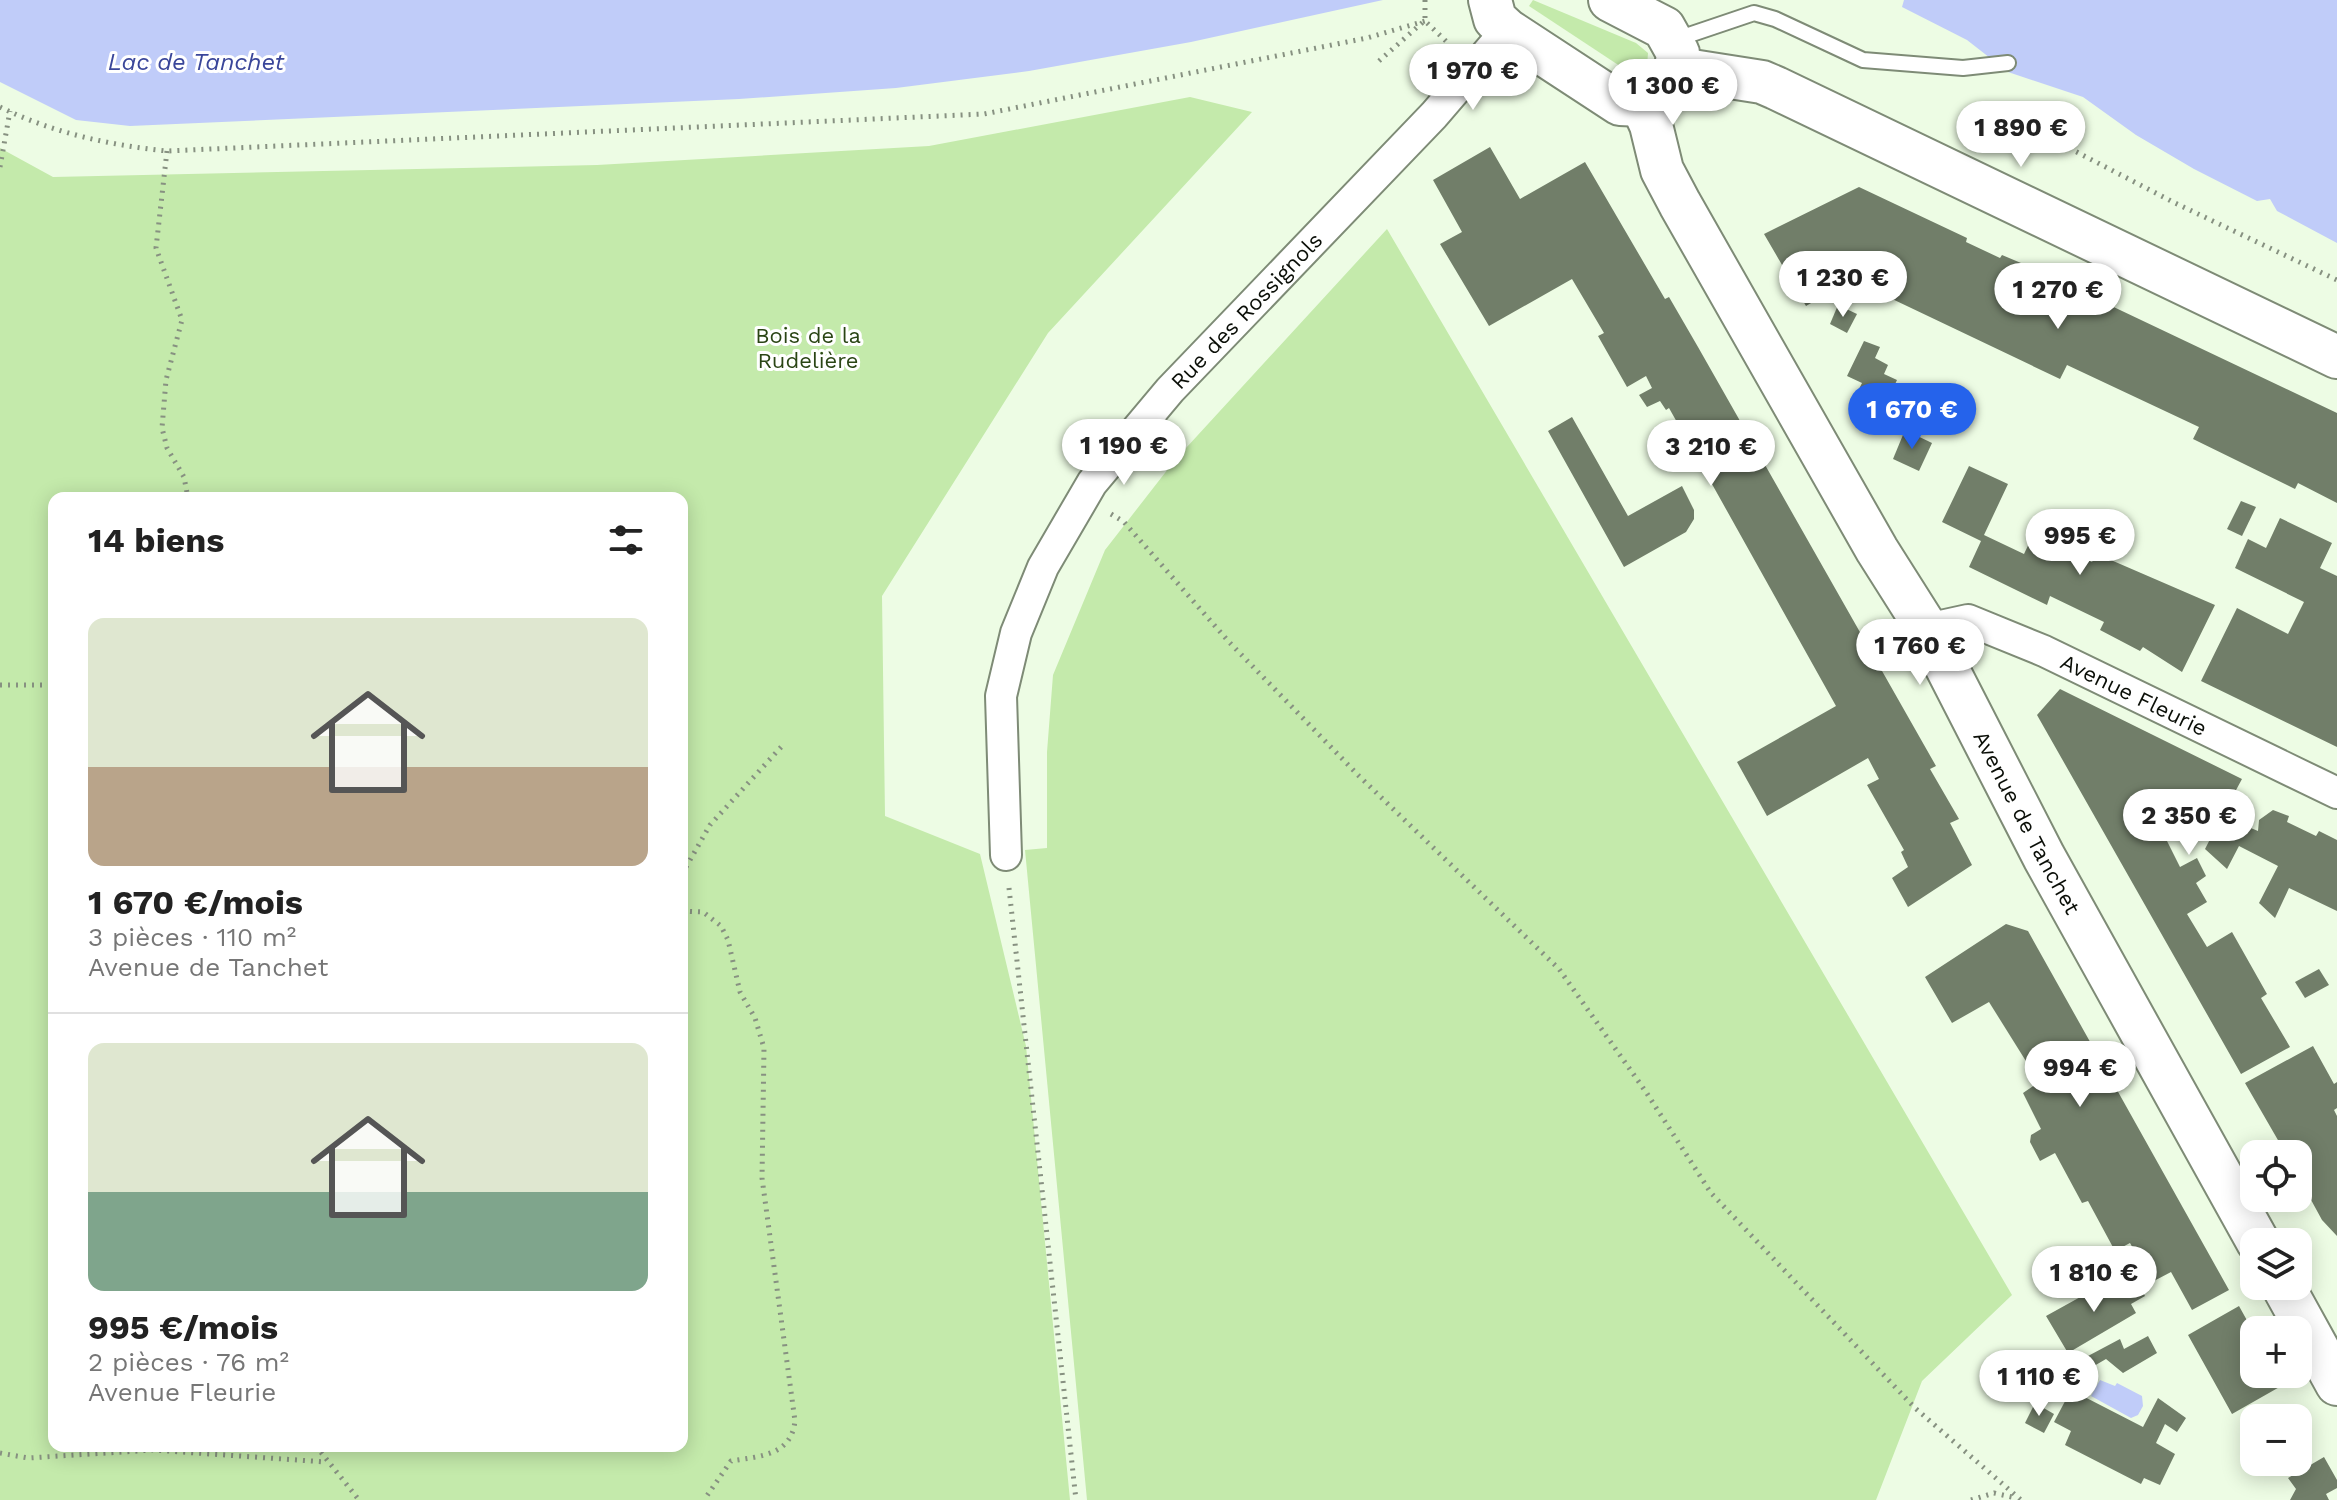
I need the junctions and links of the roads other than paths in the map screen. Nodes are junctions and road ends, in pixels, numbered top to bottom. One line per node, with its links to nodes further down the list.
1 (1610, 0): 3 (street)
2 (1498, 15): 5 (street); 9 (street, Rue des Rossignols)
3 (1676, 54): 4 (lane); 5 (street); 6 (street)
4 (2008, 63)
5 (1642, 105): 7 (street, Avenue de Tanchet)
6 (2337, 357)
7 (1927, 629): 8 (street, Avenue Fleurie); 10 (street, Avenue de Tanchet)
8 (2337, 793)
9 (1006, 855)
10 (2250, 1228)
11 (2291, 1300): 12 (street)
12 (2337, 1384)

